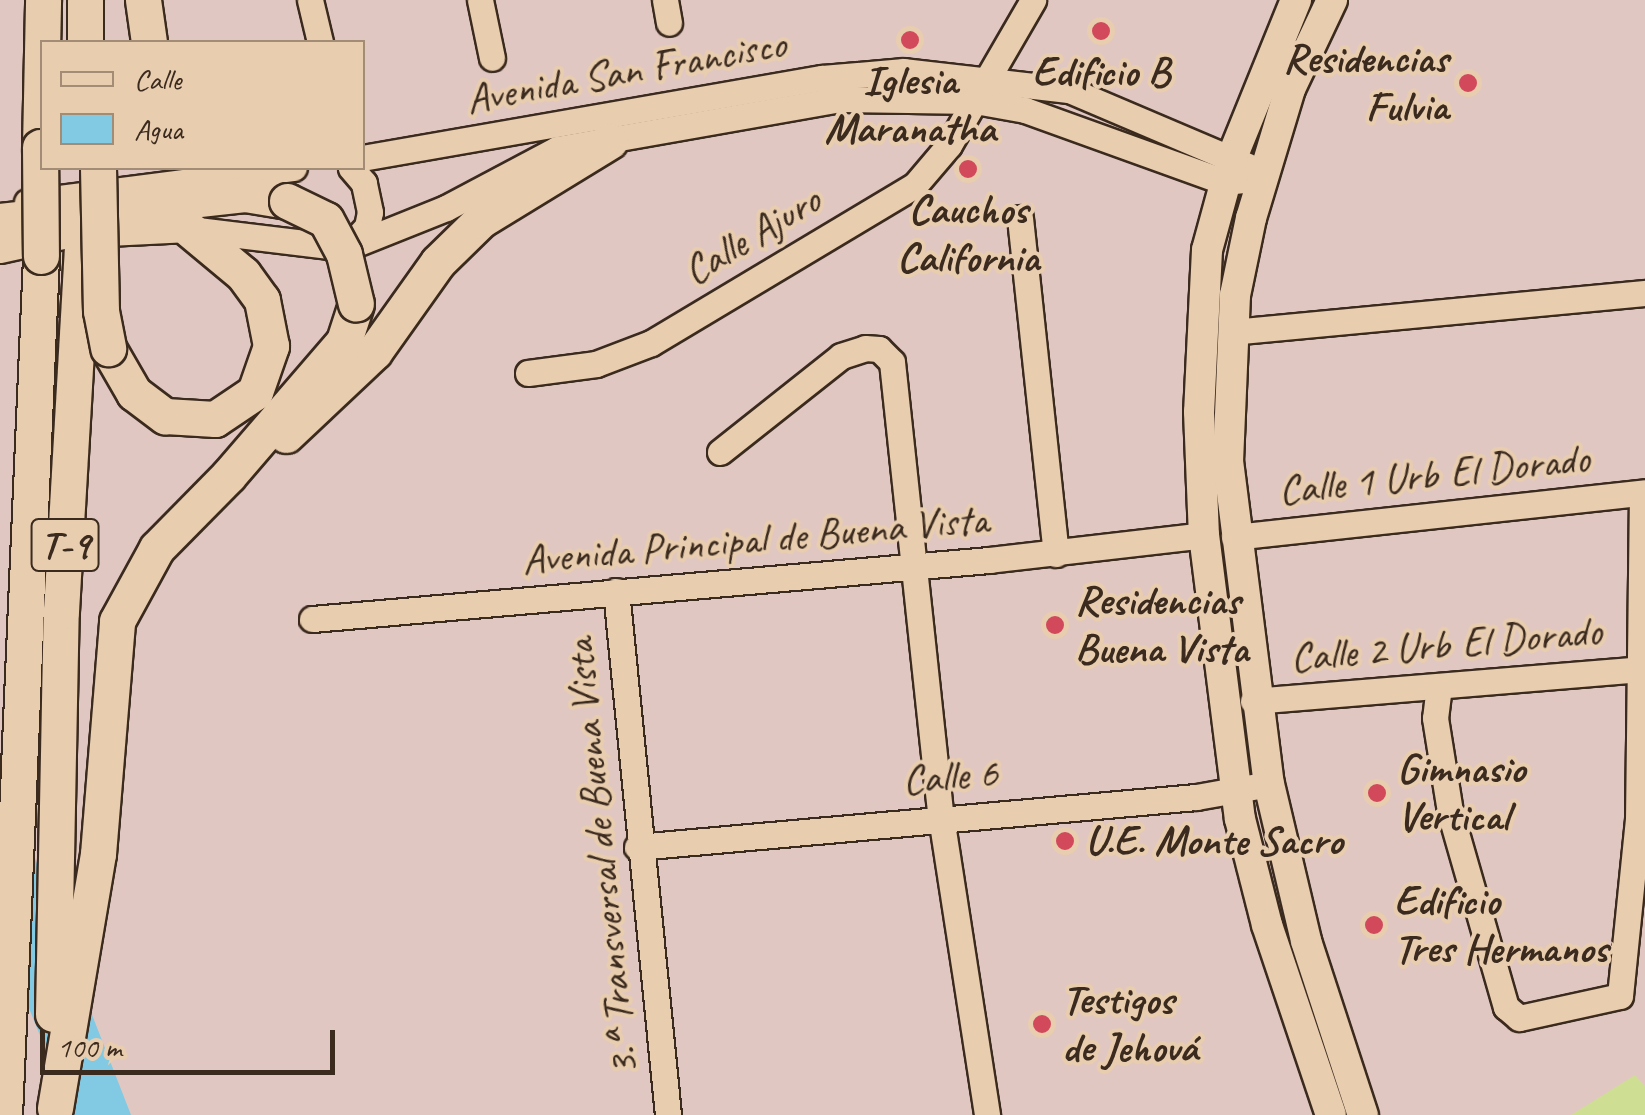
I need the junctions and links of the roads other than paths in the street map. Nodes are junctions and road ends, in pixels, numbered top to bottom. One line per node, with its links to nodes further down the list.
1 (43, 0): 8 (highway, T-9)
2 (144, 0): 9 (highway)
3 (310, 0): 10 (street)
4 (480, 0): 11 (street)
5 (1033, 0): 12 (street, Calle Ajuro)
6 (1296, 0): 15 (main road)
7 (1332, 0): 21 (main road)
8 (42, 40)
9 (149, 40)
10 (320, 40)
11 (492, 58)
12 (981, 89): 13 (street, Avenida San Francisco); 14 (street, Avenida San Francisco); 15 (street, Avenida San Francisco); 31 (street, Calle Ajuro)
13 (610, 141): 27 (street, Avenida San Francisco); 33 (highway)
14 (365, 157)
15 (1229, 169): 21 (street, Avenida San Francisco); 35 (main road)
16 (40, 170): 47 (highway, T-9, bridge)
17 (84, 170): 48 (highway, T-9)
18 (98, 170): 26 (highway, bridge)
19 (248, 170): 22 (street); 23 (street)
20 (353, 170): 27 (street)
21 (1264, 178): 30 (main road)
22 (290, 184): 25 (highway); 33 (highway, bridge)
23 (0, 207)
24 (1020, 218): 36 (street)
25 (0, 220)
26 (188, 229): 27 (street, Avenida San Francisco); 28 (street, Avenida San Francisco)
27 (346, 248)
28 (0, 250)
29 (1645, 293): 30 (street)
30 (1232, 332): 35 (main road)
31 (528, 373)
32 (720, 452): 37 (street)
33 (228, 476): 48 (highway)
34 (1644, 493): 35 (street, Calle 1 Urb El Dorado); 40 (street)
35 (1219, 536): 36 (street, Avenida Principal de Buena Vista); 42 (main road); 44 (main road)
36 (1056, 554): 37 (street, Avenida Principal de Buena Vista)
37 (913, 567): 38 (street, Avenida Principal de Buena Vista); 45 (street)
38 (616, 592): 39 (street, Avenida Principal de Buena Vista); 46 (street, 3.ª Transversal de Buena Vista)
39 (312, 618)
40 (1644, 669): 41 (street, Calle 2 Urb El Dorado); 41 (street)
41 (1439, 686): 42 (street, Calle 2 Urb El Dorado)
42 (1254, 701): 43 (main road)
43 (1269, 784): 44 (street, Calle 6); 52 (main road)
44 (1236, 791): 45 (street, Calle 6); 51 (main road)
45 (941, 817): 46 (street, Calle 6); 50 (street)
46 (638, 847): 49 (street, 3.ª Transversal de Buena Vista)
47 (2, 1095)
48 (56, 1096)
49 (668, 1115)
50 (986, 1115)
51 (1332, 1115)
52 (1363, 1115)

